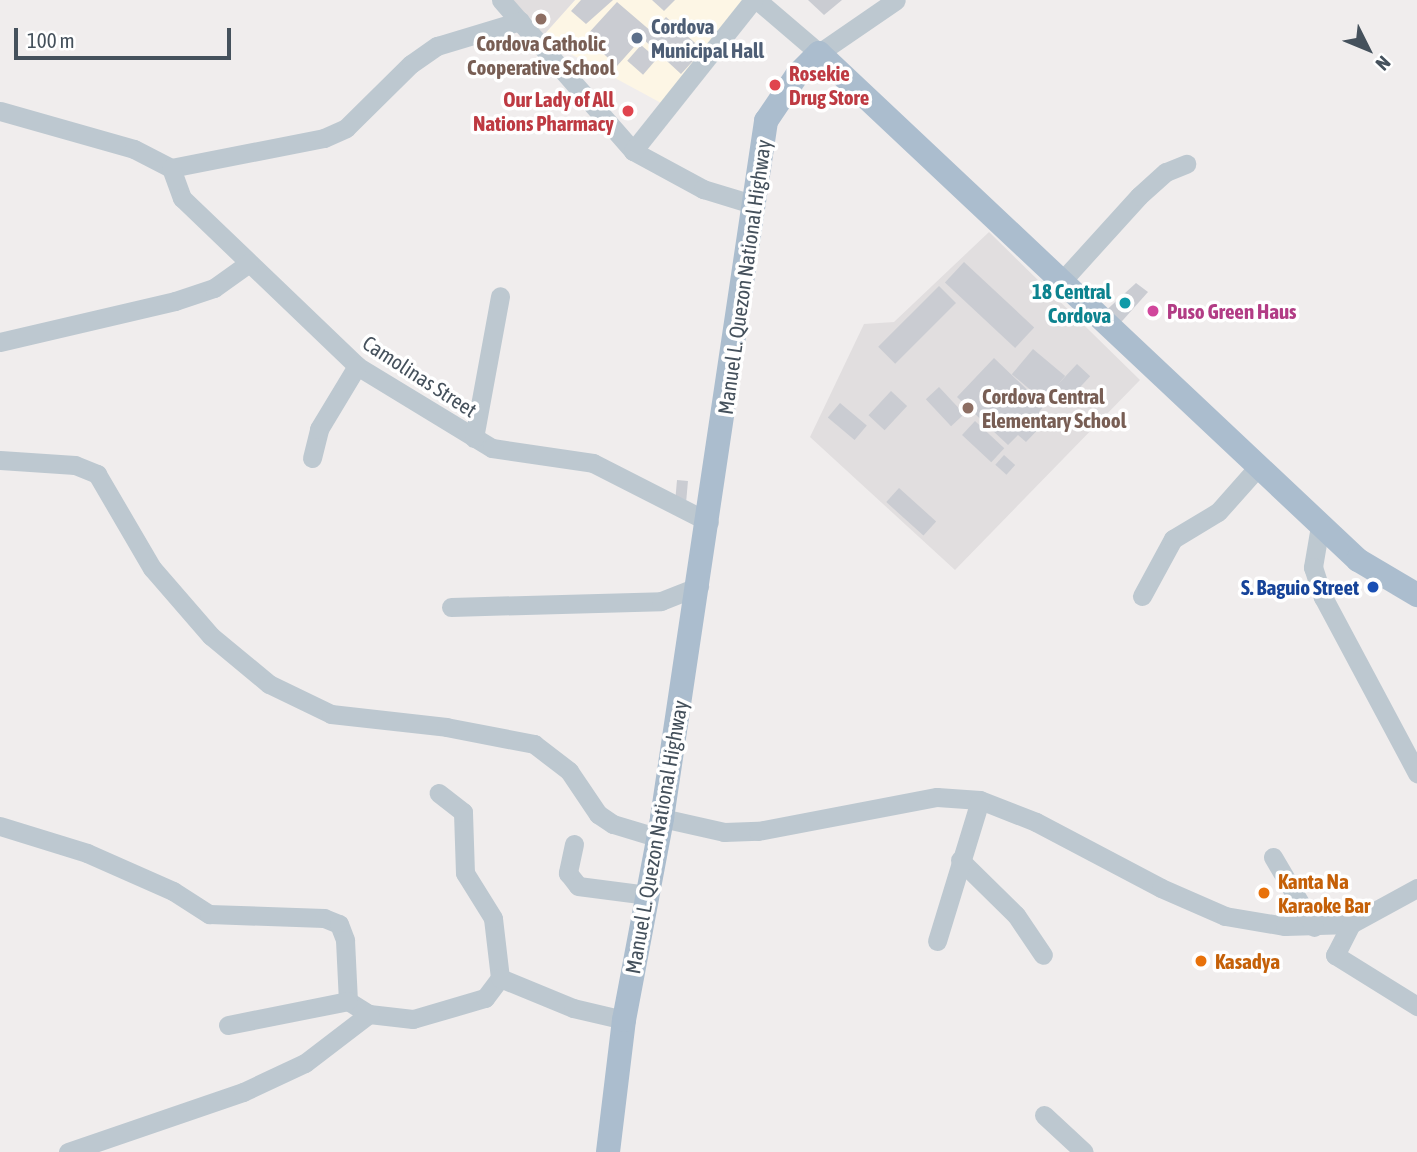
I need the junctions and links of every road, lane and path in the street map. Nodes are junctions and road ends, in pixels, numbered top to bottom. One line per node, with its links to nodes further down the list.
1 (501, 0): 4 (street)
2 (755, 0): 5 (street); 7 (street)
3 (895, 0): 5 (street)
4 (520, 21): 7 (street); 9 (street)
5 (819, 53): 10 (main road, Manuel L. Quezon National Highway); 12 (main road)
6 (0, 111): 9 (street)
7 (633, 151): 10 (street)
8 (1186, 164): 12 (street)
9 (171, 167): 11 (street, Camolinas Street)
10 (752, 204): 20 (main road, Manuel L. Quezon National Highway)
11 (249, 263): 14 (street); 15 (street, Camolinas Street)
12 (1061, 282): 19 (main road)
13 (500, 296): 16 (street)
14 (0, 342)
15 (357, 366): 16 (street, Camolinas Street); 17 (street)
16 (474, 438): 20 (street, Camolinas Street)
17 (312, 458)
18 (0, 460): 30 (street)
19 (1257, 468): 21 (main road); 24 (street)
20 (709, 522): 22 (main road, Manuel L. Quezon National Highway)
21 (1320, 526): 23 (main road); 26 (street)
22 (699, 586): 25 (street); 30 (main road, Manuel L. Quezon National Highway)
23 (1417, 595)
24 (1142, 596)
25 (452, 607)
26 (1417, 774)
27 (439, 793): 40 (street)
28 (980, 800): 30 (street); 33 (street); 37 (street)
29 (0, 826): 41 (street)
30 (661, 828): 35 (main road, Manuel L. Quezon National Highway)
31 (574, 844): 35 (street)
32 (1273, 857): 37 (street)
33 (960, 860): 38 (street); 39 (street)
34 (1417, 888): 36 (street)
35 (647, 895): 44 (main road, Manuel L. Quezon National Highway)
36 (1351, 924): 37 (street); 42 (street)
37 (1314, 926)
38 (937, 941)
39 (1044, 955)
40 (500, 978): 43 (street); 44 (street)
41 (348, 1001): 43 (street); 45 (street)
42 (1417, 1006)
43 (369, 1014): 47 (street)
44 (624, 1020): 48 (main road, Manuel L. Quezon National Highway)
45 (228, 1025)
46 (1044, 1115): 49 (street)
47 (68, 1152)
48 (608, 1152)
49 (1084, 1152)

